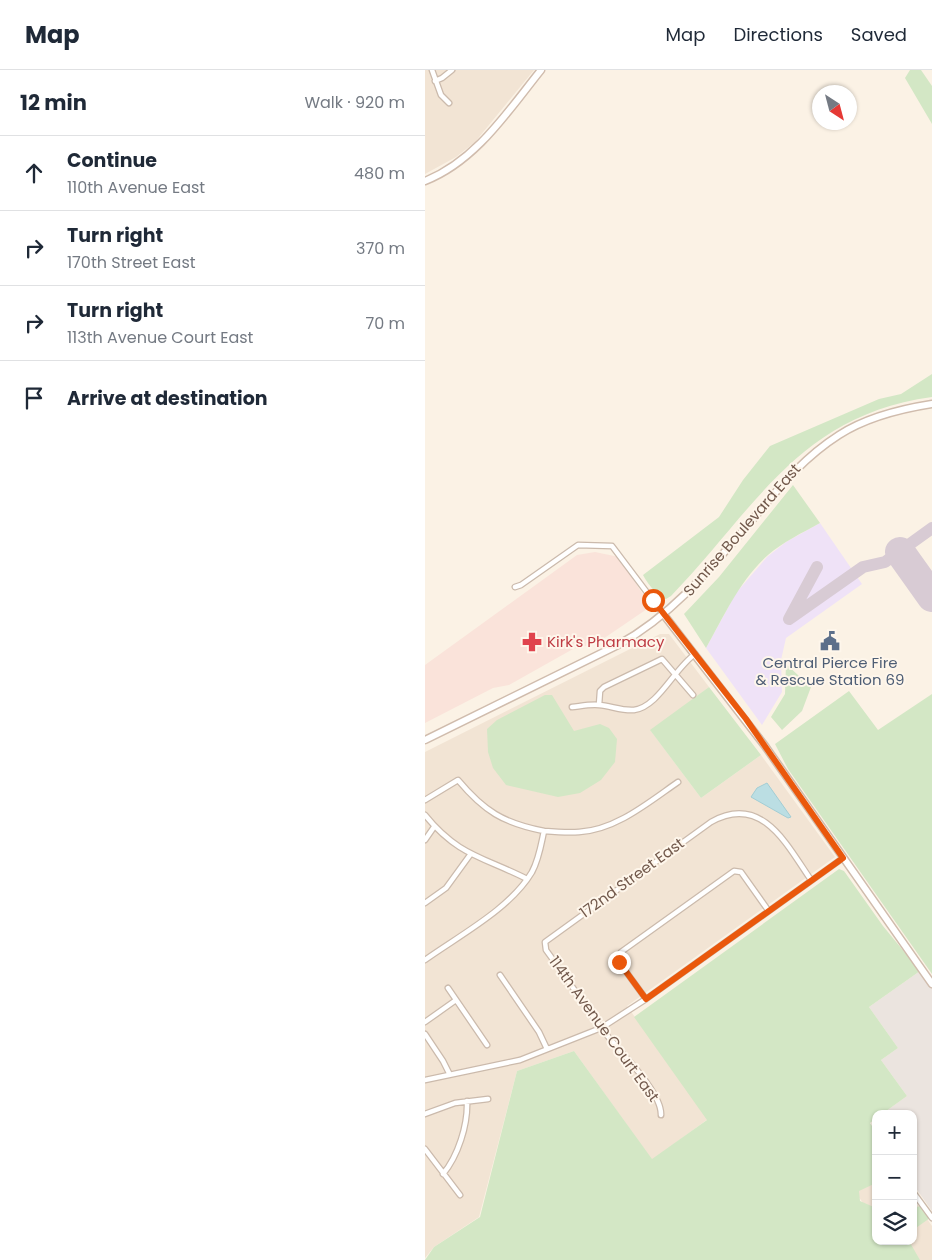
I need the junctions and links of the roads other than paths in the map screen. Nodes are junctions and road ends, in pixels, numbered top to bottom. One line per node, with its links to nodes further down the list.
1 (432, 70): 4 (street)
2 (452, 70): 4 (street)
3 (541, 70): 6 (street)
4 (435, 81): 5 (street)
5 (449, 102)
6 (425, 181)
7 (932, 404): 9 (street, Sunrise Boulevard East)
8 (515, 587): 9 (street)
9 (664, 615): 10 (street); 15 (street, Sunrise Boulevard East)
10 (695, 654): 11 (street); 23 (street)
11 (675, 672): 12 (street); 13 (street); 13 (street)
12 (693, 695)
13 (599, 705): 14 (street)
14 (572, 707)
15 (425, 740)
16 (678, 782): 20 (street)
17 (425, 800): 20 (street)
18 (425, 815): 19 (street)
19 (434, 827): 21 (street); 22 (street)
20 (544, 831): 24 (street)
21 (425, 840)
22 (470, 855): 24 (street); 26 (street)
23 (843, 858): 25 (street); 31 (street)
24 (527, 879): 29 (street)
25 (811, 880): 27 (street); 28 (street, 172nd Street East)
26 (425, 903)
27 (768, 910): 33 (street); 33 (street)
28 (544, 944): 36 (street, 114th Avenue Court East)
29 (425, 960)
30 (500, 975): 39 (street)
31 (932, 984)
32 (448, 988): 34 (street)
33 (646, 999): 36 (street)
34 (456, 1000): 35 (street); 38 (street)
35 (425, 1022)
36 (601, 1028): 39 (street); 45 (street, 114th Avenue Court East)
37 (425, 1034): 40 (street)
38 (487, 1045)
39 (547, 1049): 40 (street)
40 (449, 1073): 41 (street)
41 (425, 1080)
42 (488, 1098): 43 (street)
43 (467, 1101): 44 (street); 47 (street)
44 (425, 1114)
45 (661, 1115)
46 (425, 1149): 47 (street)
47 (443, 1174): 48 (street)
48 (460, 1195)
49 (917, 1197): 50 (street)
50 (932, 1218)

